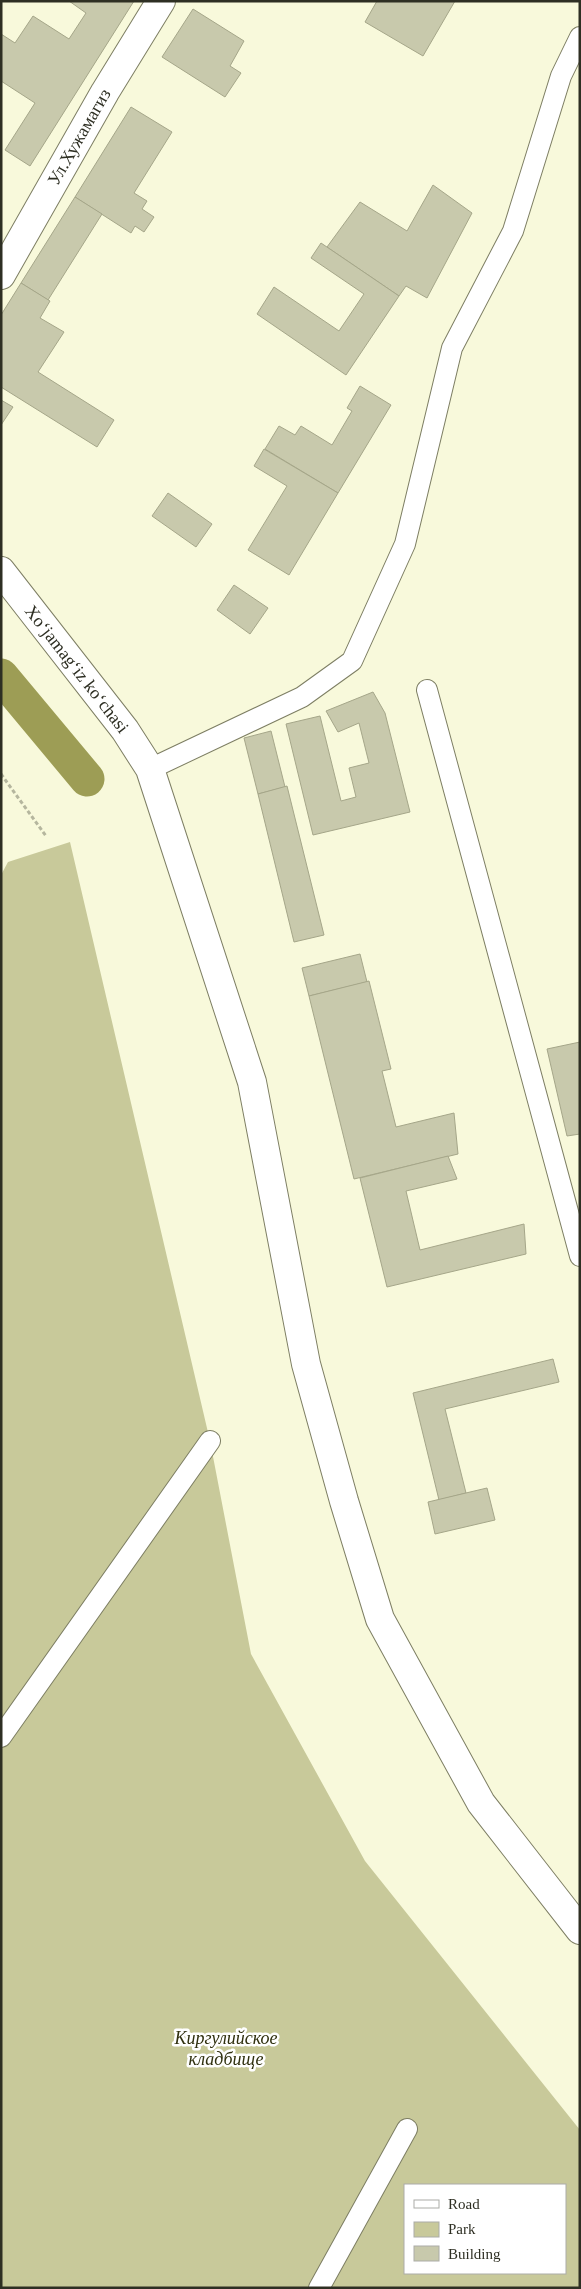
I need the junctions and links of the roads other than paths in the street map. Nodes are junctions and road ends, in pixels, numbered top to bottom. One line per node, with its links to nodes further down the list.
1 (160, 1): 3 (street, Ул.Хужамагиз)
2 (580, 37): 6 (lane)
3 (1, 275)
4 (1, 571): 6 (street, Xoʻjamagʻiz koʻchasi)
5 (427, 690): 7 (lane)
6 (150, 769): 10 (street, Xoʻjamagʻiz koʻchasi)
7 (580, 1256)
8 (210, 1441): 9 (lane)
9 (1, 1736)
10 (580, 1930)
11 (407, 2129): 12 (lane)
12 (319, 2288)

